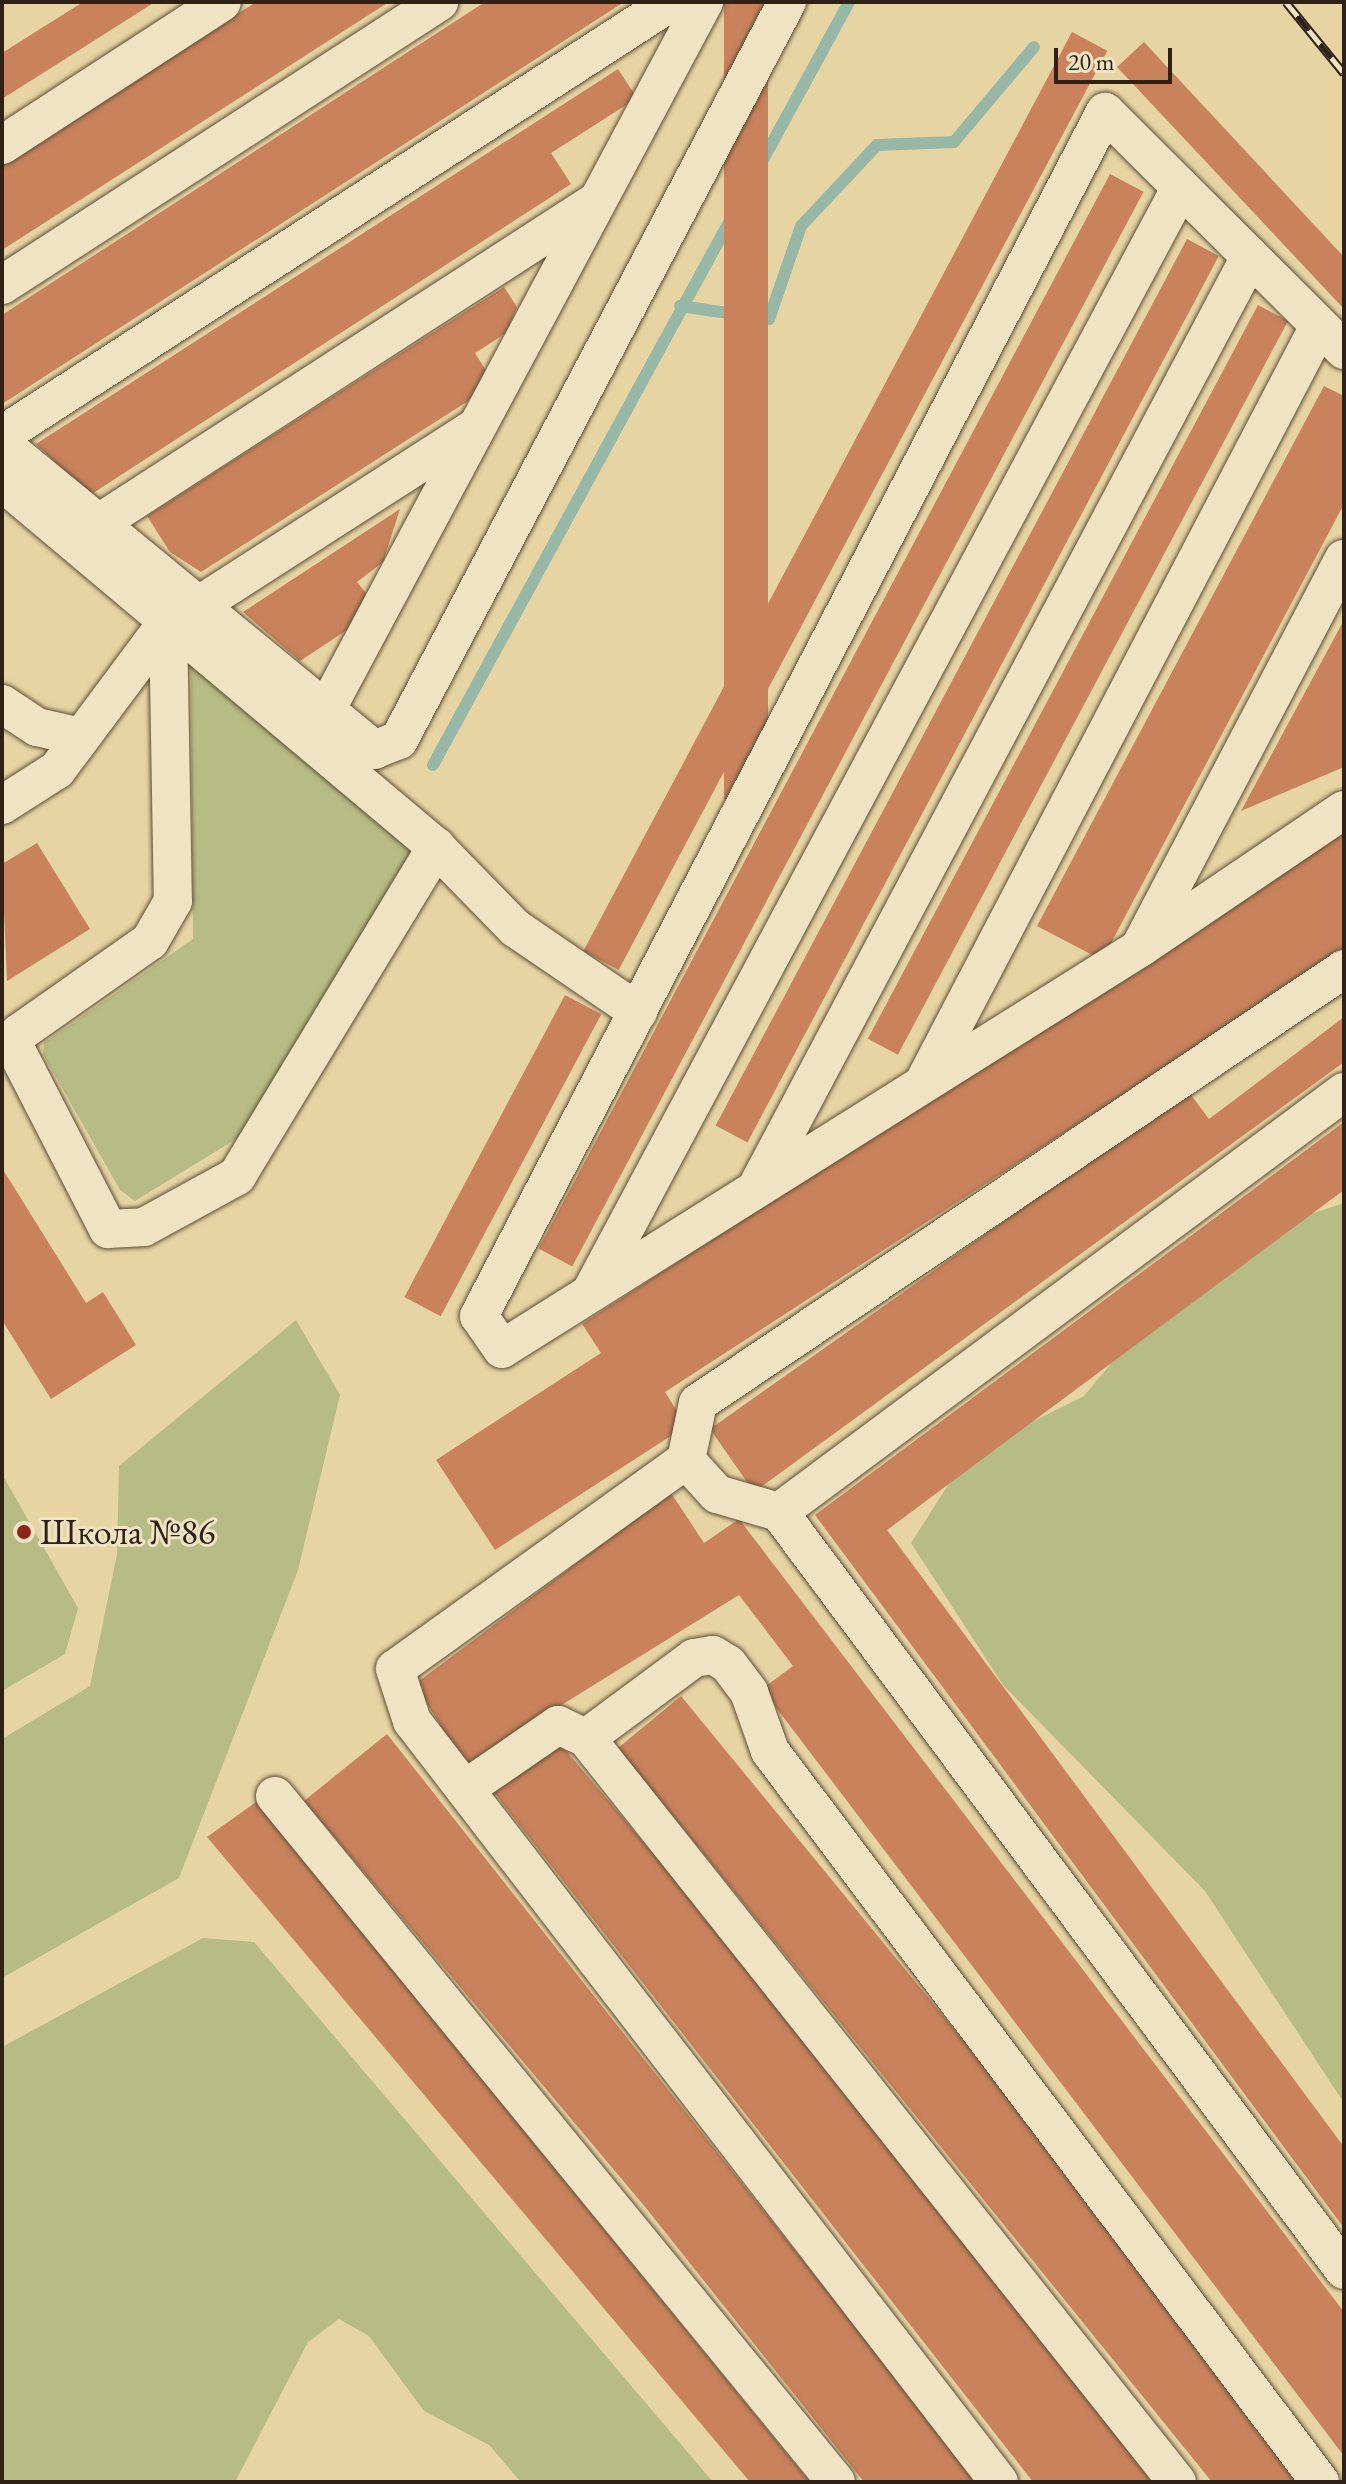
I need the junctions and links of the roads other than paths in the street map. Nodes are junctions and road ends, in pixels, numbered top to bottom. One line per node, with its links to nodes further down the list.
1 (222, 2): 6 (lane)
2 (439, 2): 10 (lane)
3 (671, 2): 13 (lane)
4 (704, 2): 8 (lane)
5 (787, 2): 20 (lane)
6 (2, 145)
7 (1181, 187): 9 (lane); 27 (lane); 31 (lane)
8 (598, 200): 12 (lane); 16 (lane)
9 (1250, 257): 11 (lane); 30 (lane)
10 (2, 285)
11 (1332, 338): 28 (lane)
12 (478, 425): 18 (lane); 20 (lane)
13 (2, 435)
14 (2, 444): 16 (lane)
15 (2, 482): 18 (lane)
16 (99, 523): 18 (lane)
17 (1344, 559): 25 (lane)
18 (182, 614): 20 (lane); 21 (lane); 24 (lane); 24 (lane)
19 (2, 704): 21 (lane)
20 (326, 710)
21 (81, 737): 22 (lane)
22 (2, 805)
23 (1344, 810): 25 (lane)
24 (436, 847): 27 (lane)
25 (1140, 948): 28 (lane)
26 (1344, 969): 32 (lane)
27 (638, 1012): 31 (lane)
28 (922, 1085): 30 (lane)
29 (1344, 1092): 33 (lane)
30 (756, 1189): 31 (lane)
31 (591, 1293)
32 (686, 1460): 33 (lane); 35 (lane)
33 (779, 1512): 37 (lane)
34 (586, 1738): 35 (lane); 40 (lane); 41 (lane)
35 (465, 1789): 39 (lane)
36 (275, 1796): 38 (lane)
37 (1344, 2270)
38 (836, 2482)
39 (999, 2482)
40 (1177, 2482)
41 (1320, 2482)

